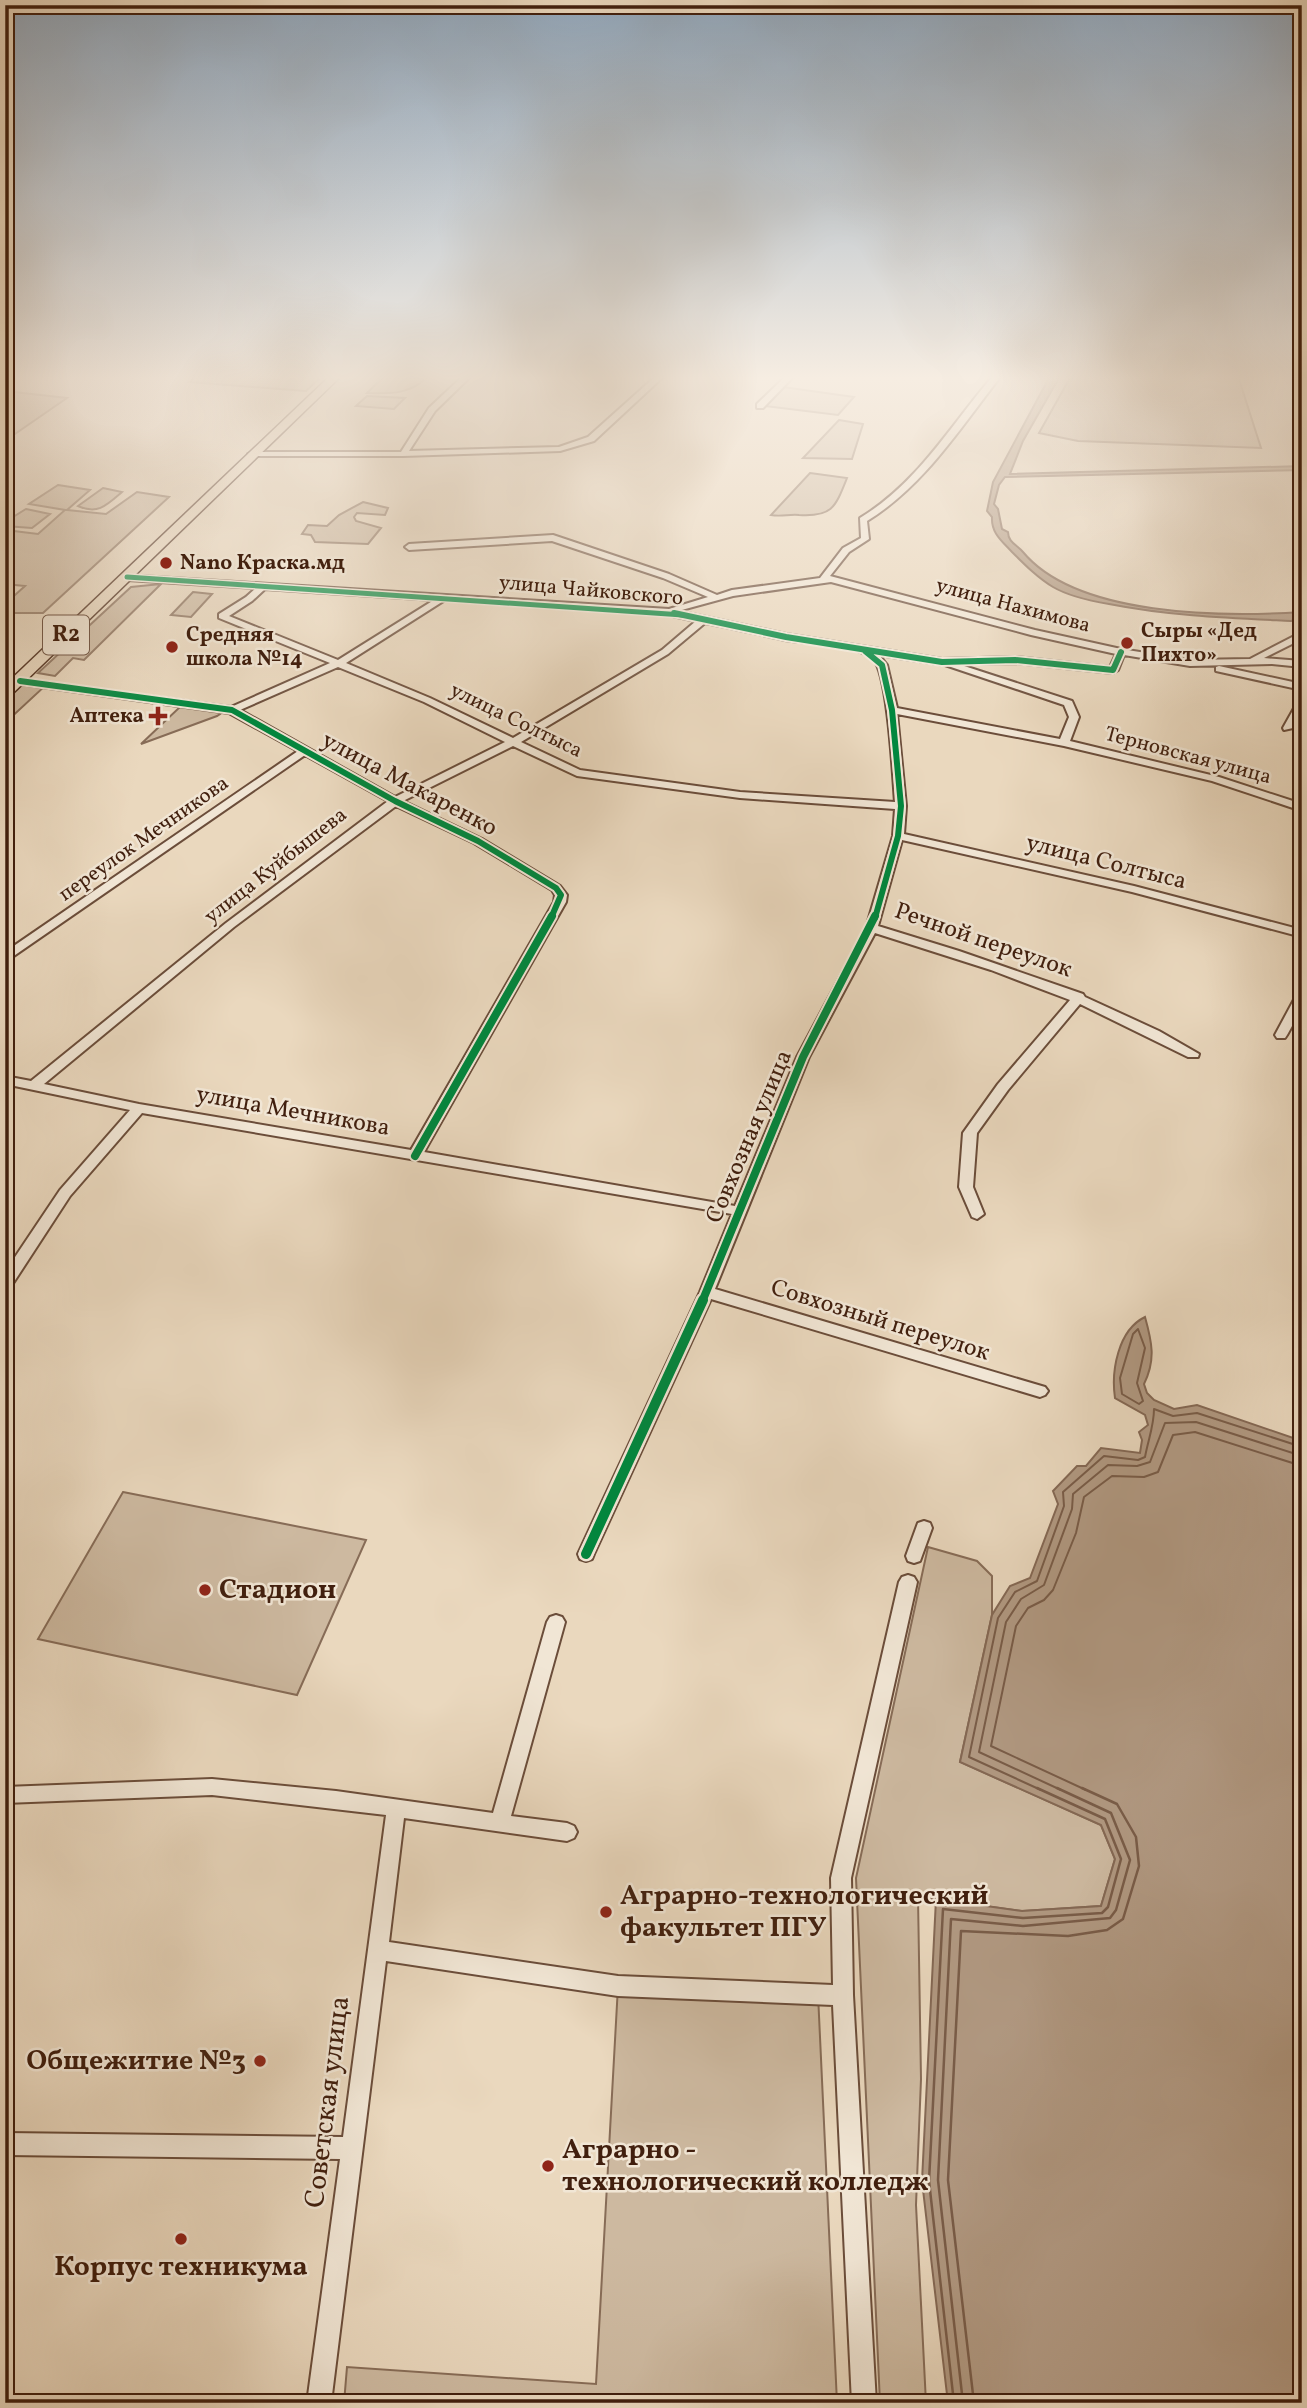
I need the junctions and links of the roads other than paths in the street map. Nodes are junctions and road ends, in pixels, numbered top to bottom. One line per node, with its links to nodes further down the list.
1 (217, 488): 4 (main road, R2)
2 (903, 488): 5 (street)
3 (409, 547): 8 (street)
4 (127, 577): 6 (street, улица Чайковского); 19 (main road, R2)
5 (823, 580): 8 (street, улица Нахимова); 13 (street, улица Нахимова)
6 (264, 586): 7 (street, улица Чайковского); 14 (street, улица Солтыса)
7 (444, 597): 9 (street, улица Чайковского); 14 (street)
8 (718, 598): 9 (street, улица Нахимова)
9 (668, 612): 10 (street, улица Чайковского)
10 (704, 619): 12 (street, улица Чайковского); 26 (street, улица Куйбышева)
11 (1302, 635): 16 (street)
12 (864, 651): 15 (street, улица Чайковского); 24 (street, Совхозная улица)
13 (1121, 652): 15 (street, улица Чайковского); 17 (street, улица Нахимова)
14 (341, 662): 23 (street); 26 (street, улица Солтыса)
15 (942, 662): 27 (street, Терновская улица)
16 (1250, 662): 17 (street, улица Нахимова); 18 (street, улица Нахимова)
17 (1190, 663): 20 (street)
18 (1302, 664)
19 (20, 681): 21 (main road, R2); 23 (street)
20 (1302, 687)
21 (5, 693)
22 (1302, 703): 25 (street)
23 (232, 710): 28 (street, улица Макаренко)
24 (891, 710): 27 (street, Терновская улица); 30 (street, Совхозная улица)
25 (1288, 728)
26 (511, 743): 29 (street, улица Куйбышева); 30 (street, улица Солтыса)
27 (1064, 743): 31 (street, Терновская улица)
28 (304, 751): 29 (street, улица Макаренко); 35 (street, переулок Мечникова)
29 (395, 801): 41 (street, улица Куйбышева); 43 (street, улица Макаренко)
30 (901, 806): 32 (street, Совхозная улица)
31 (1302, 808)
32 (898, 836): 33 (street, Совхозная улица); 34 (street, улица Солтыса)
33 (872, 928): 37 (street, Речной переулок); 44 (street, Совхозная улица)
34 (1302, 934)
35 (5, 958)
36 (1302, 996): 38 (street)
37 (1079, 997): 39 (street, Речной переулок); 45 (street, Речной переулок)
38 (1281, 1035)
39 (1193, 1054)
40 (5, 1080): 41 (street, улица Мечникова)
41 (33, 1086): 42 (street, улица Мечникова)
42 (139, 1108): 43 (street, улица Мечникова); 46 (street)
43 (415, 1156): 44 (street, улица Мечникова)
44 (739, 1211): 47 (street, Совхозная улица)
45 (976, 1214)
46 (5, 1284)
47 (707, 1292): 48 (street, Совхозный переулок); 50 (street, Совхозная улица)
48 (1040, 1391)
49 (924, 1528): 51 (street)
50 (586, 1554)
51 (914, 1556)
52 (908, 1582): 59 (street)
53 (556, 1622): 56 (street)
54 (5, 1795): 55 (street)
55 (396, 1810): 56 (street); 58 (street, Советская улица)
56 (500, 1821): 57 (street)
57 (568, 1832)
58 (378, 1950): 59 (street); 61 (street, Советская улица)
59 (843, 1995): 63 (street)
60 (5, 2144): 61 (street)
61 (352, 2148): 62 (street, Советская улица)
62 (319, 2403)
63 (864, 2403)

